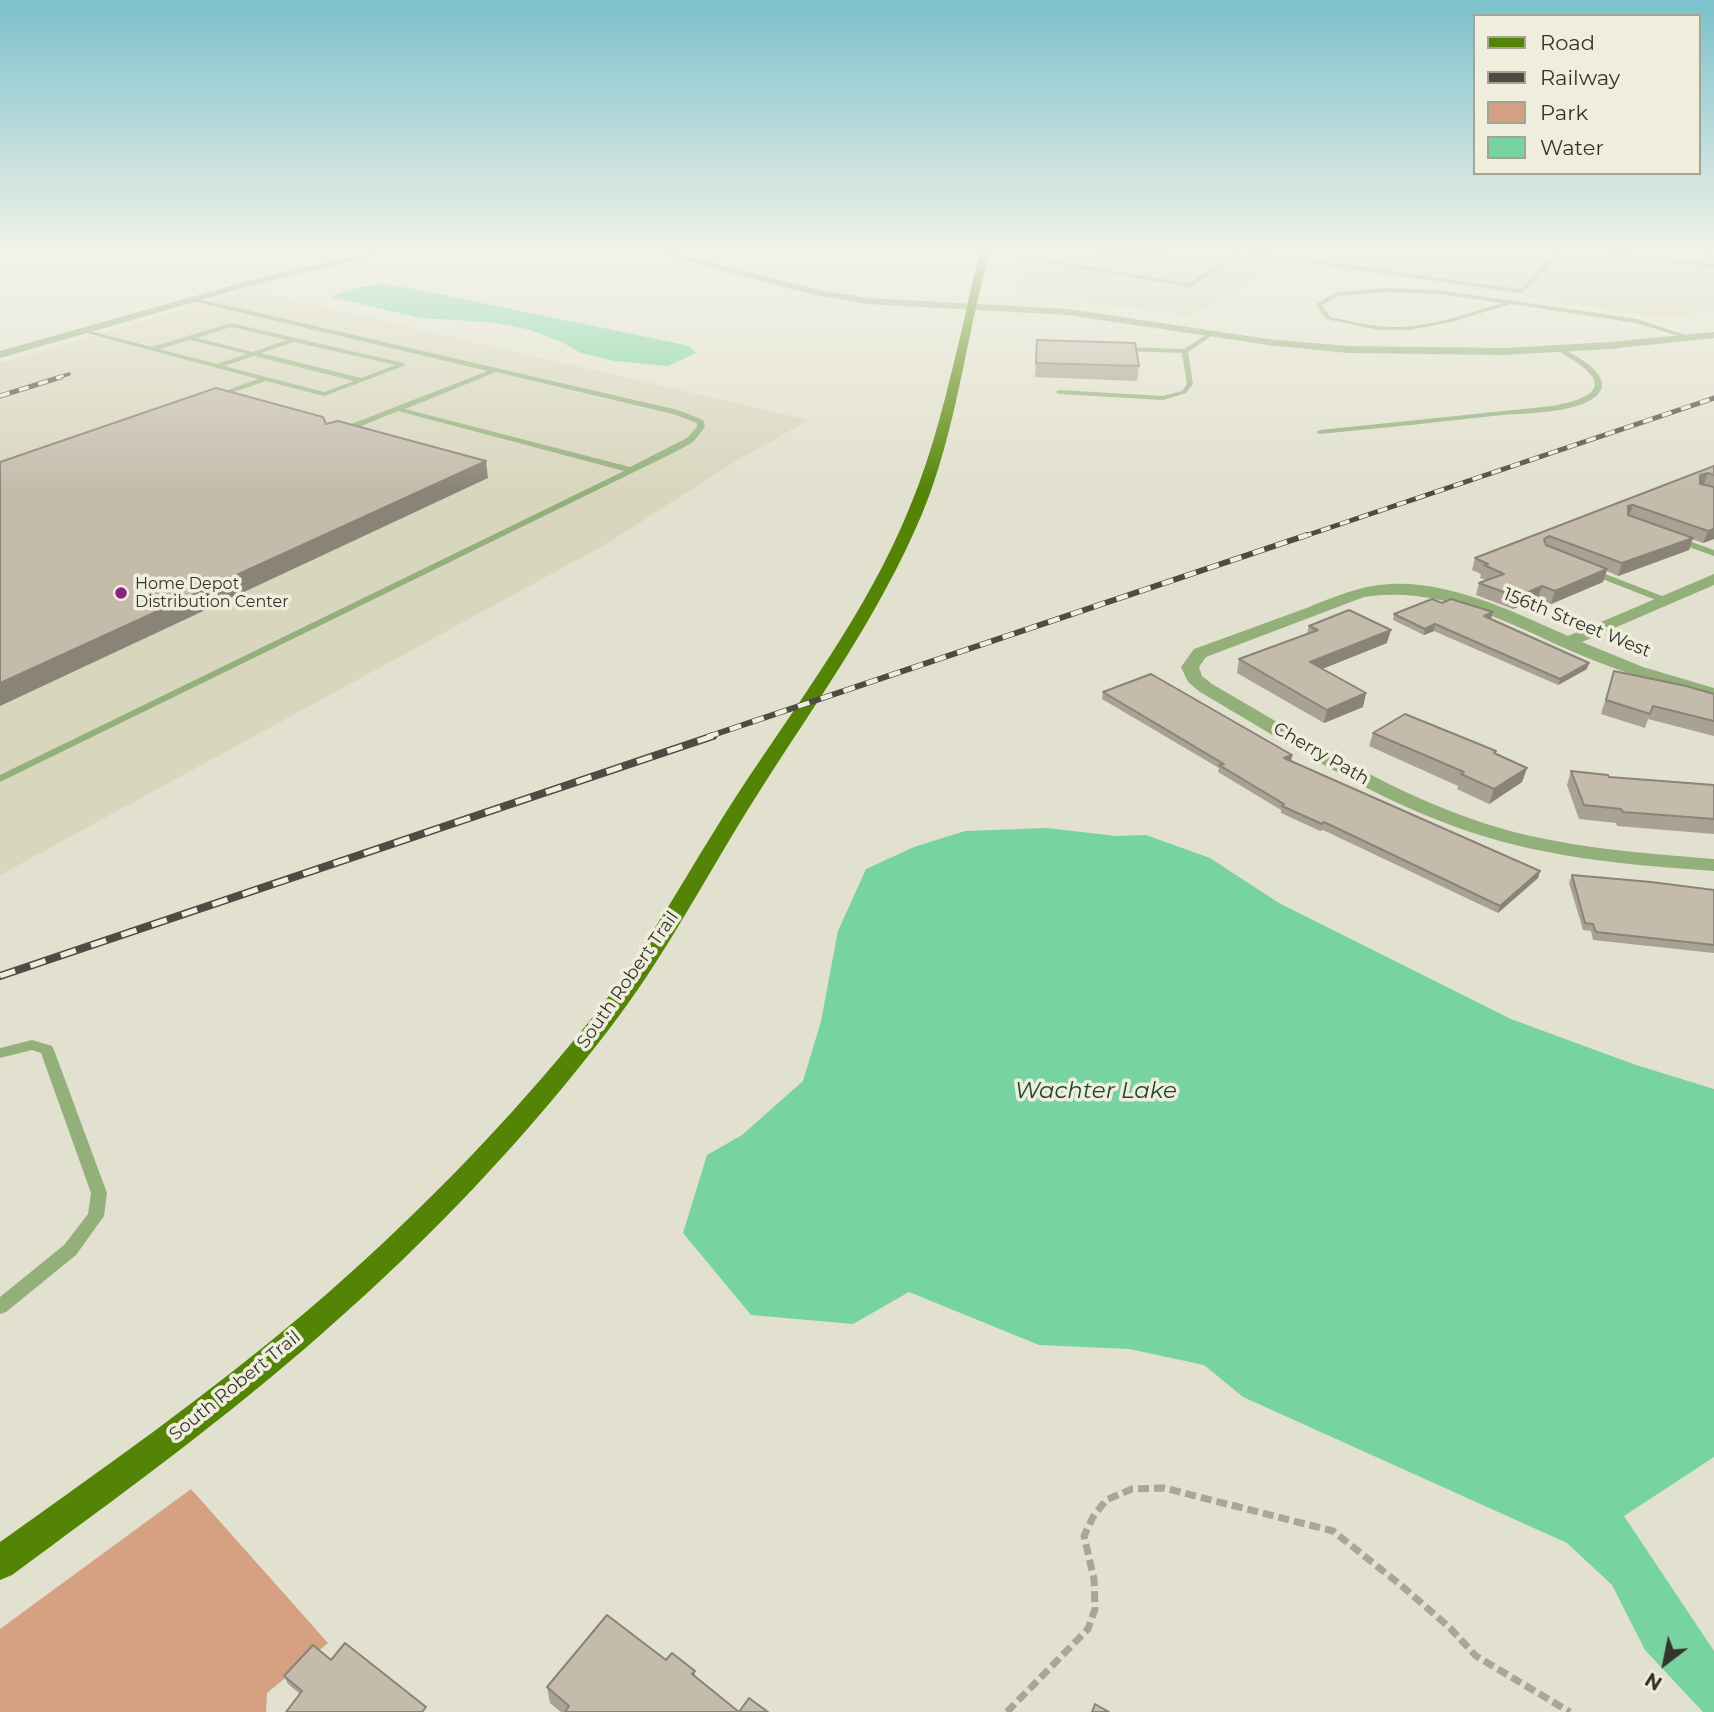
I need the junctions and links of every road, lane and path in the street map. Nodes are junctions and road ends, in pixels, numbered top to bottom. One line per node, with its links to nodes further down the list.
1 (79, 332): 19 (street)
2 (86, 332): 14 (lane)
3 (209, 332): 11 (lane)
4 (260, 332): 13 (lane)
5 (332, 332): 21 (lane)
6 (967, 332): 42 (main road, South Robert Trail)
7 (1198, 332): 9 (street)
8 (1672, 332): 12 (lane)
9 (1211, 334): 16 (street); 17 (lane)
10 (1714, 335): 12 (street)
11 (190, 338): 14 (lane); 18 (lane)
12 (1691, 338): 16 (street)
13 (295, 340): 18 (lane); 23 (lane)
14 (153, 349): 20 (lane)
15 (1117, 349): 17 (lane)
16 (1558, 349): 27 (lane)
17 (1185, 351): 24 (lane)
18 (254, 354): 20 (lane); 23 (lane)
19 (0, 355)
20 (217, 366): 22 (lane)
21 (496, 370): 26 (lane); 29 (lane)
22 (265, 379): 23 (lane); 25 (lane)
23 (360, 380)
24 (1059, 392)
25 (202, 401)
26 (398, 409): 28 (lane); 29 (lane)
27 (1321, 432)
28 (332, 435)
29 (631, 470): 38 (lane)
30 (1665, 536): 31 (lane)
31 (1714, 554)
32 (1581, 567): 35 (lane)
33 (1714, 579): 35 (street)
34 (1424, 589): 36 (street, 156th Street West); 39 (street, Cherry Path)
35 (1664, 600): 36 (street)
36 (1566, 643): 37 (street, 156th Street West)
37 (1714, 693)
38 (0, 779)
39 (1714, 865)
40 (0, 1053): 41 (lane)
41 (0, 1307)
42 (0, 1563)
43 (1007, 1712): 44 (path)
44 (1570, 1712)

